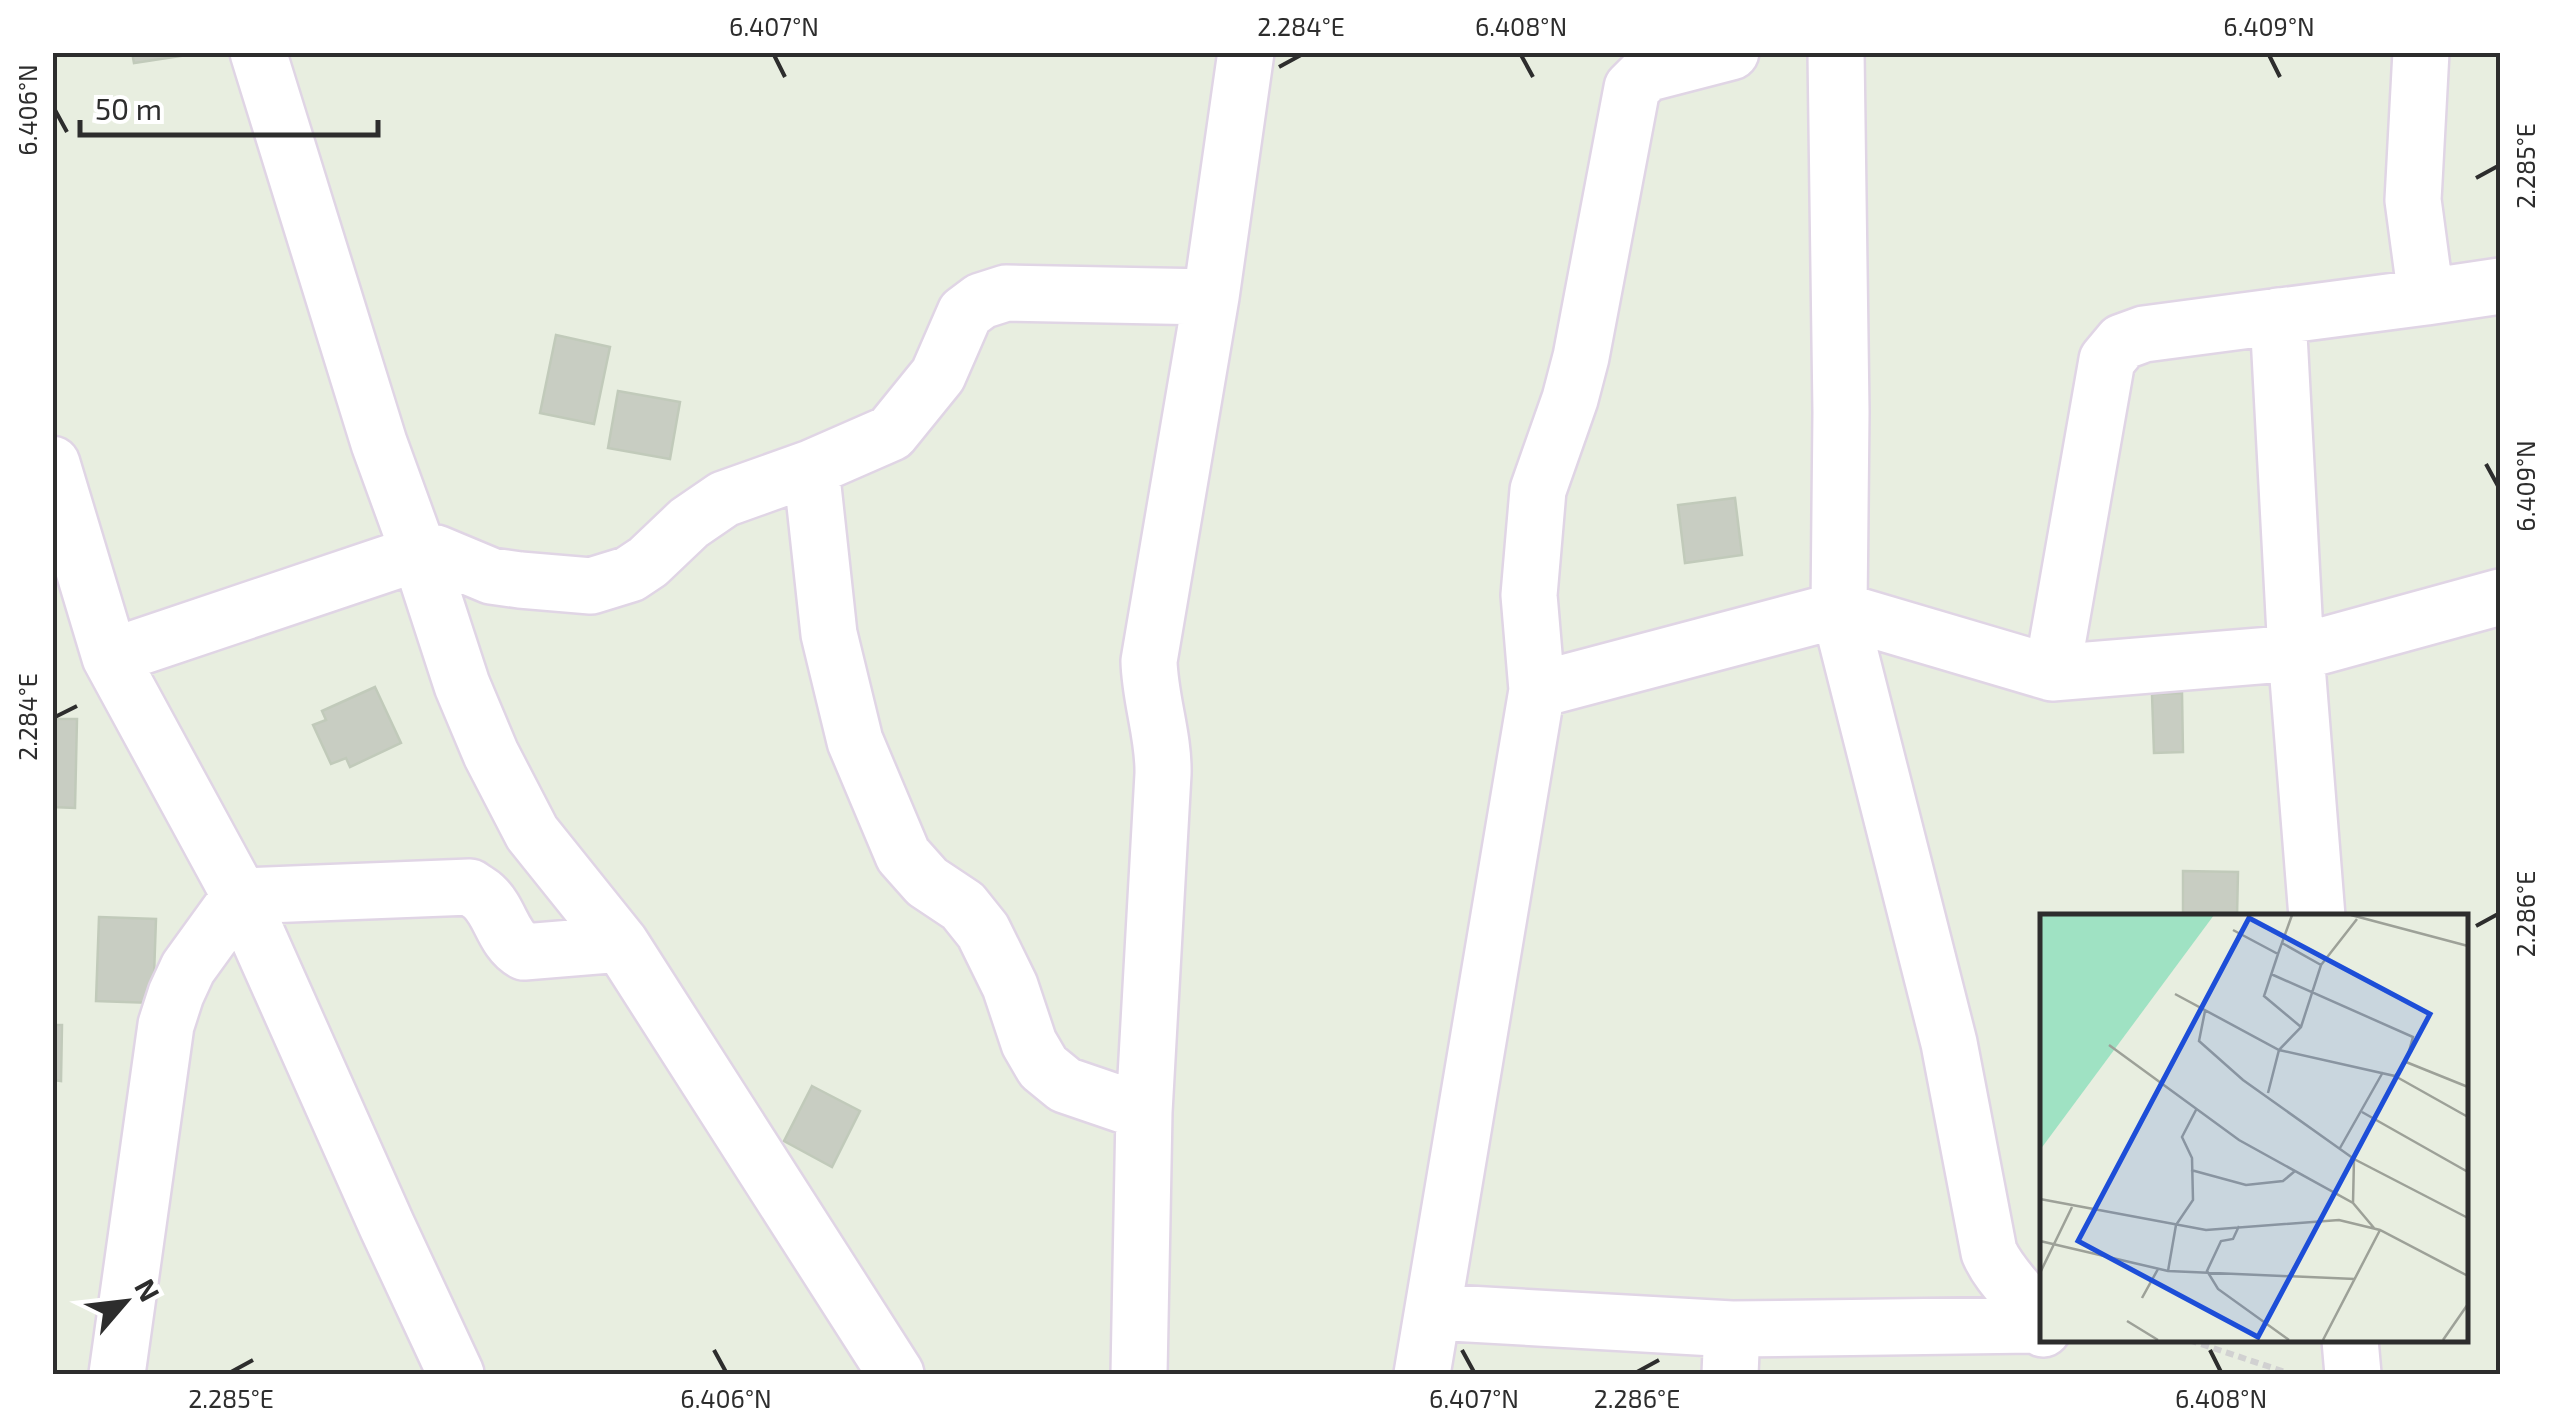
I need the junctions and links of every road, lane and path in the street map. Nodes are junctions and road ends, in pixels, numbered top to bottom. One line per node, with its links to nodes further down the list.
1 (258, 52): 12 (street)
2 (1246, 52): 8 (street)
3 (1731, 52): 20 (street)
4 (1836, 52): 16 (street)
5 (2421, 52): 7 (street)
6 (2500, 286): 7 (street)
7 (2426, 296): 9 (street)
8 (1211, 297): 11 (street); 24 (street)
9 (2278, 316): 17 (street); 19 (street)
10 (52, 464): 14 (street)
11 (812, 468): 12 (street); 24 (street)
12 (419, 553): 18 (street); 23 (street)
13 (2500, 579): 15 (street)
14 (72, 589): 18 (street)
15 (2500, 597): 17 (street)
16 (1839, 610): 19 (street); 20 (street); 26 (street)
17 (2296, 653): 19 (street); 22 (street)
18 (110, 657): 21 (street)
19 (2052, 673)
20 (1537, 690): 25 (street)
21 (240, 896): 23 (street); 32 (street); 33 (street)
22 (2317, 914)
23 (621, 944): 34 (street)
24 (1144, 1112): 35 (street)
25 (1433, 1312): 31 (street); 36 (street)
26 (2040, 1324)
27 (2040, 1327): 31 (street)
28 (2046, 1342): 37 (street)
29 (2194, 1342): 38 (path)
30 (2350, 1342): 39 (street)
31 (1731, 1352)
32 (117, 1374)
33 (456, 1374)
34 (896, 1374)
35 (1139, 1374)
36 (1422, 1374)
37 (2052, 1374)
38 (2290, 1374)
39 (2353, 1374)

